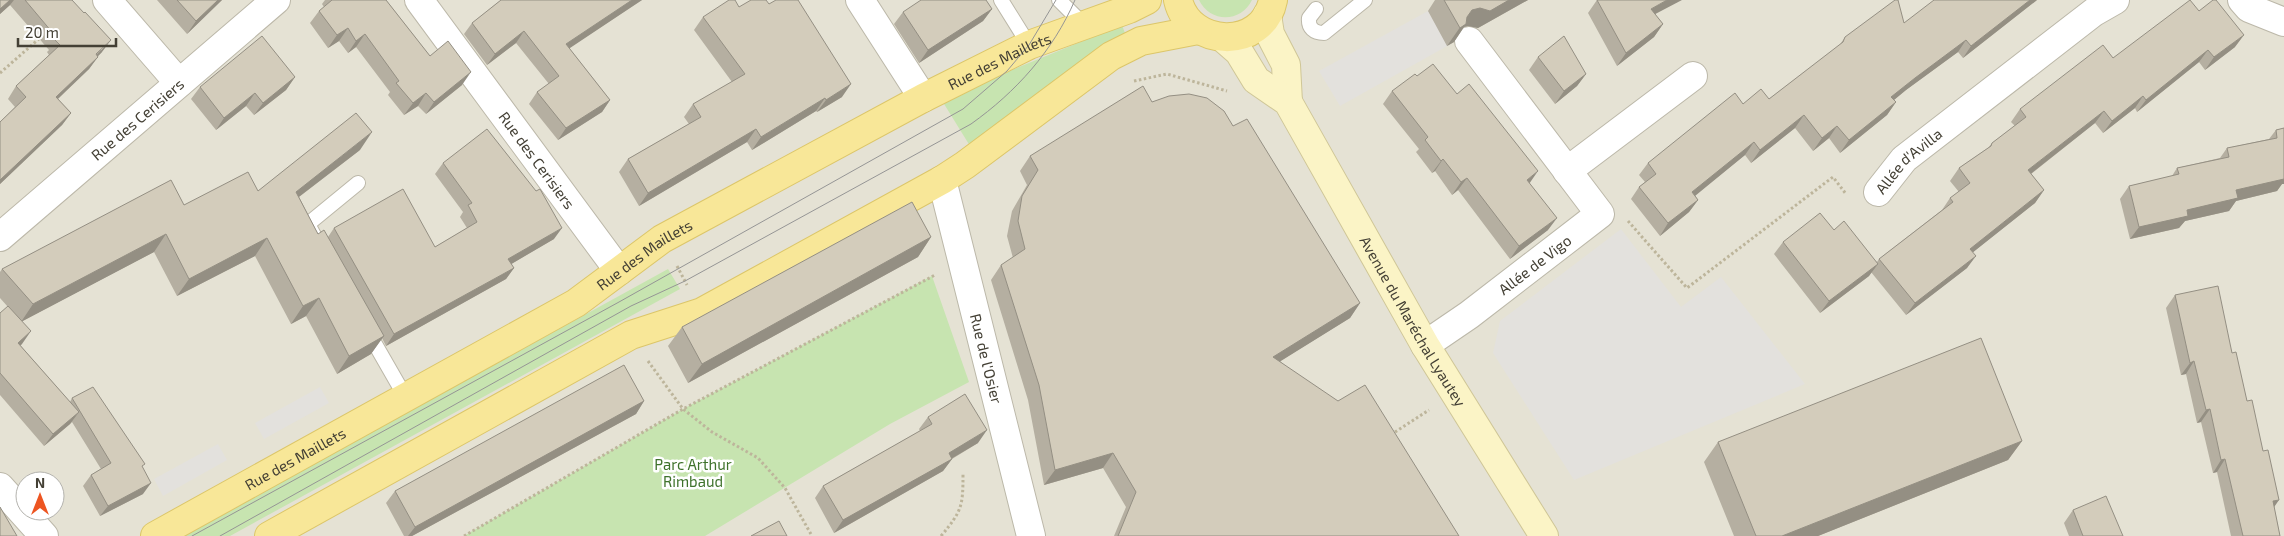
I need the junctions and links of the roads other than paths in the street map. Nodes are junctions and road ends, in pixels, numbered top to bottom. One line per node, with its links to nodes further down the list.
1 (107, 0): 20 (street)
2 (276, 0): 20 (street, Rue des Cerisiers)
3 (420, 0): 29 (street, Rue des Cerisiers)
4 (860, 0): 21 (street)
5 (1001, 0): 18 (lane)
6 (1059, 0): 15 (lane)
7 (1147, 0): 15 (main road, Rue des Maillets)
8 (1178, 0): 16 (main road)
9 (1366, 0): 13 (lane)
10 (2115, 0): 26 (street, Allée d'Avilla)
11 (2242, 0): 14 (street)
12 (1270, 8): 16 (main road); 22 (street, Avenue du Maréchal Lyautey)
13 (1316, 9)
14 (2284, 22)
15 (1084, 25): 18 (main road, Rue des Maillets)
16 (1210, 34): 22 (street, Avenue du Maréchal Lyautey); 24 (main road)
17 (1469, 41): 23 (street)
18 (1029, 45): 21 (main road, Rue des Maillets)
19 (1693, 76): 23 (street)
20 (179, 83): 27 (street, Rue des Cerisiers)
21 (924, 98): 29 (main road, Rue des Maillets)
22 (1288, 102): 31 (street, Avenue du Maréchal Lyautey)
23 (1568, 171): 31 (street, Allée de Vigo)
24 (942, 180): 36 (main road); 37 (street, Rue de l'Osier)
25 (358, 183): 28 (lane)
26 (1878, 192)
27 (0, 237)
28 (323, 250)
29 (619, 271): 32 (main road, Rue des Maillets)
30 (362, 320): 32 (lane)
31 (1425, 345): 38 (street, Avenue du Maréchal Lyautey)
32 (406, 398): 35 (main road, Rue des Maillets)
33 (0, 487): 34 (street)
34 (44, 536)
35 (155, 536)
36 (269, 536)
37 (1031, 536)
38 (1544, 536)

